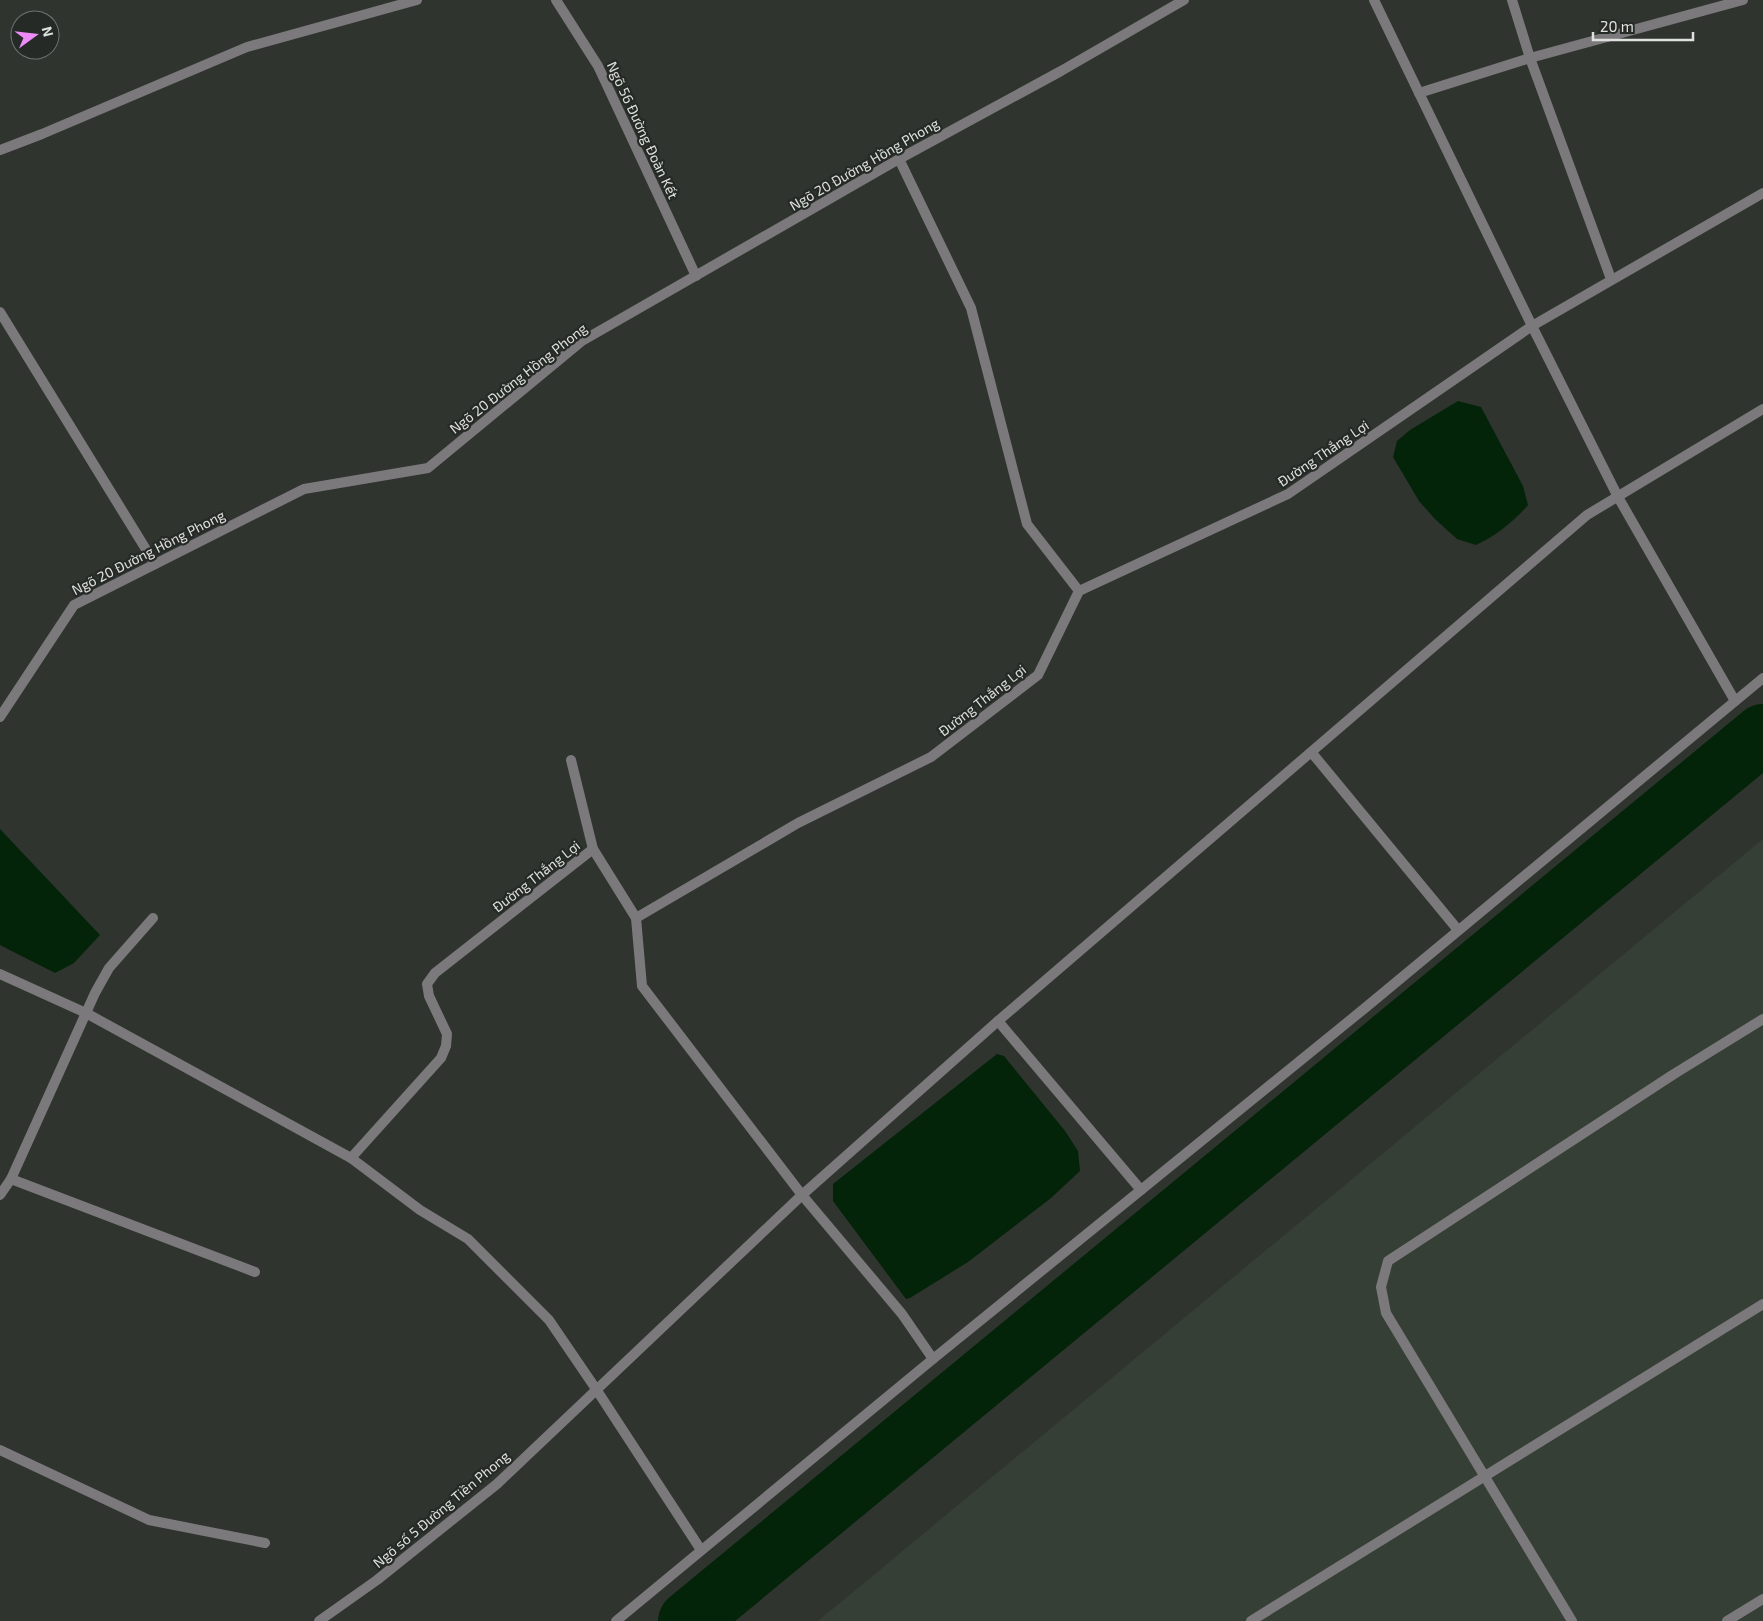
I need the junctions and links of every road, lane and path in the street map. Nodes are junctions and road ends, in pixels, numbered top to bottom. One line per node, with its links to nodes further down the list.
1 (417, 0): 9 (street)
2 (556, 0): 12 (street, Ngõ 56 Đường Đoàn Kết)
3 (1184, 0): 10 (street, Ngõ 20 Đường Hồng Phong)
4 (1374, 0): 8 (street)
5 (1512, 0): 7 (street)
6 (1743, 0): 7 (street)
7 (1530, 58): 8 (street); 13 (street)
8 (1419, 93): 15 (street)
9 (0, 150)
10 (899, 159): 12 (street, Ngõ 20 Đường Hồng Phong); 19 (street)
11 (1763, 193): 13 (street, Đường Thắng Lợi)
12 (696, 276): 18 (street, Ngõ 20 Đường Hồng Phong)
13 (1611, 279): 15 (street, Đường Thắng Lợi)
14 (0, 312): 18 (street)
15 (1532, 326): 17 (street); 19 (street, Đường Thắng Lợi)
16 (1763, 409): 17 (street, Ngõ số 5 Đường Tiền Phong)
17 (1618, 497): 21 (street); 24 (street, Ngõ số 5 Đường Tiền Phong)
18 (156, 564): 22 (street, Ngõ 20 Đường Hồng Phong)
19 (1080, 591): 28 (street, Đường Thắng Lợi)
20 (1763, 678): 21 (street)
21 (1735, 701): 29 (street)
22 (4, 703): 23 (street, Ngõ 20 Đường Hồng Phong)
23 (0, 717)
24 (1312, 753): 29 (street); 33 (street, Ngõ số 5 Đường Tiền Phong)
25 (571, 760): 26 (street)
26 (593, 848): 28 (street, Đường Thắng Lợi); 34 (street, Đường Thắng Lợi)
27 (153, 918): 31 (street)
28 (636, 918): 38 (street)
29 (1458, 930): 36 (street)
30 (0, 974): 31 (street)
31 (86, 1013): 34 (street); 35 (street)
32 (1763, 1020): 44 (street)
33 (998, 1021): 36 (street); 38 (street, Ngõ số 5 Đường Tiền Phong)
34 (351, 1158): 42 (street)
35 (11, 1179): 37 (street); 39 (street)
36 (1141, 1190): 41 (street)
37 (0, 1194)
38 (802, 1195): 41 (street); 42 (street, Ngõ số 5 Đường Tiền Phong)
39 (255, 1272)
40 (1763, 1304): 44 (street)
41 (934, 1359): 46 (street)
42 (596, 1389): 46 (street); 48 (street, Ngõ số 5 Đường Tiền Phong)
43 (0, 1450): 45 (street)
44 (1484, 1476): 50 (street); 51 (street)
45 (265, 1543)
46 (702, 1550): 49 (street)
47 (1763, 1599): 52 (street)
48 (319, 1621)
49 (616, 1621)
50 (1252, 1621)
51 (1572, 1621)
52 (1727, 1621)

